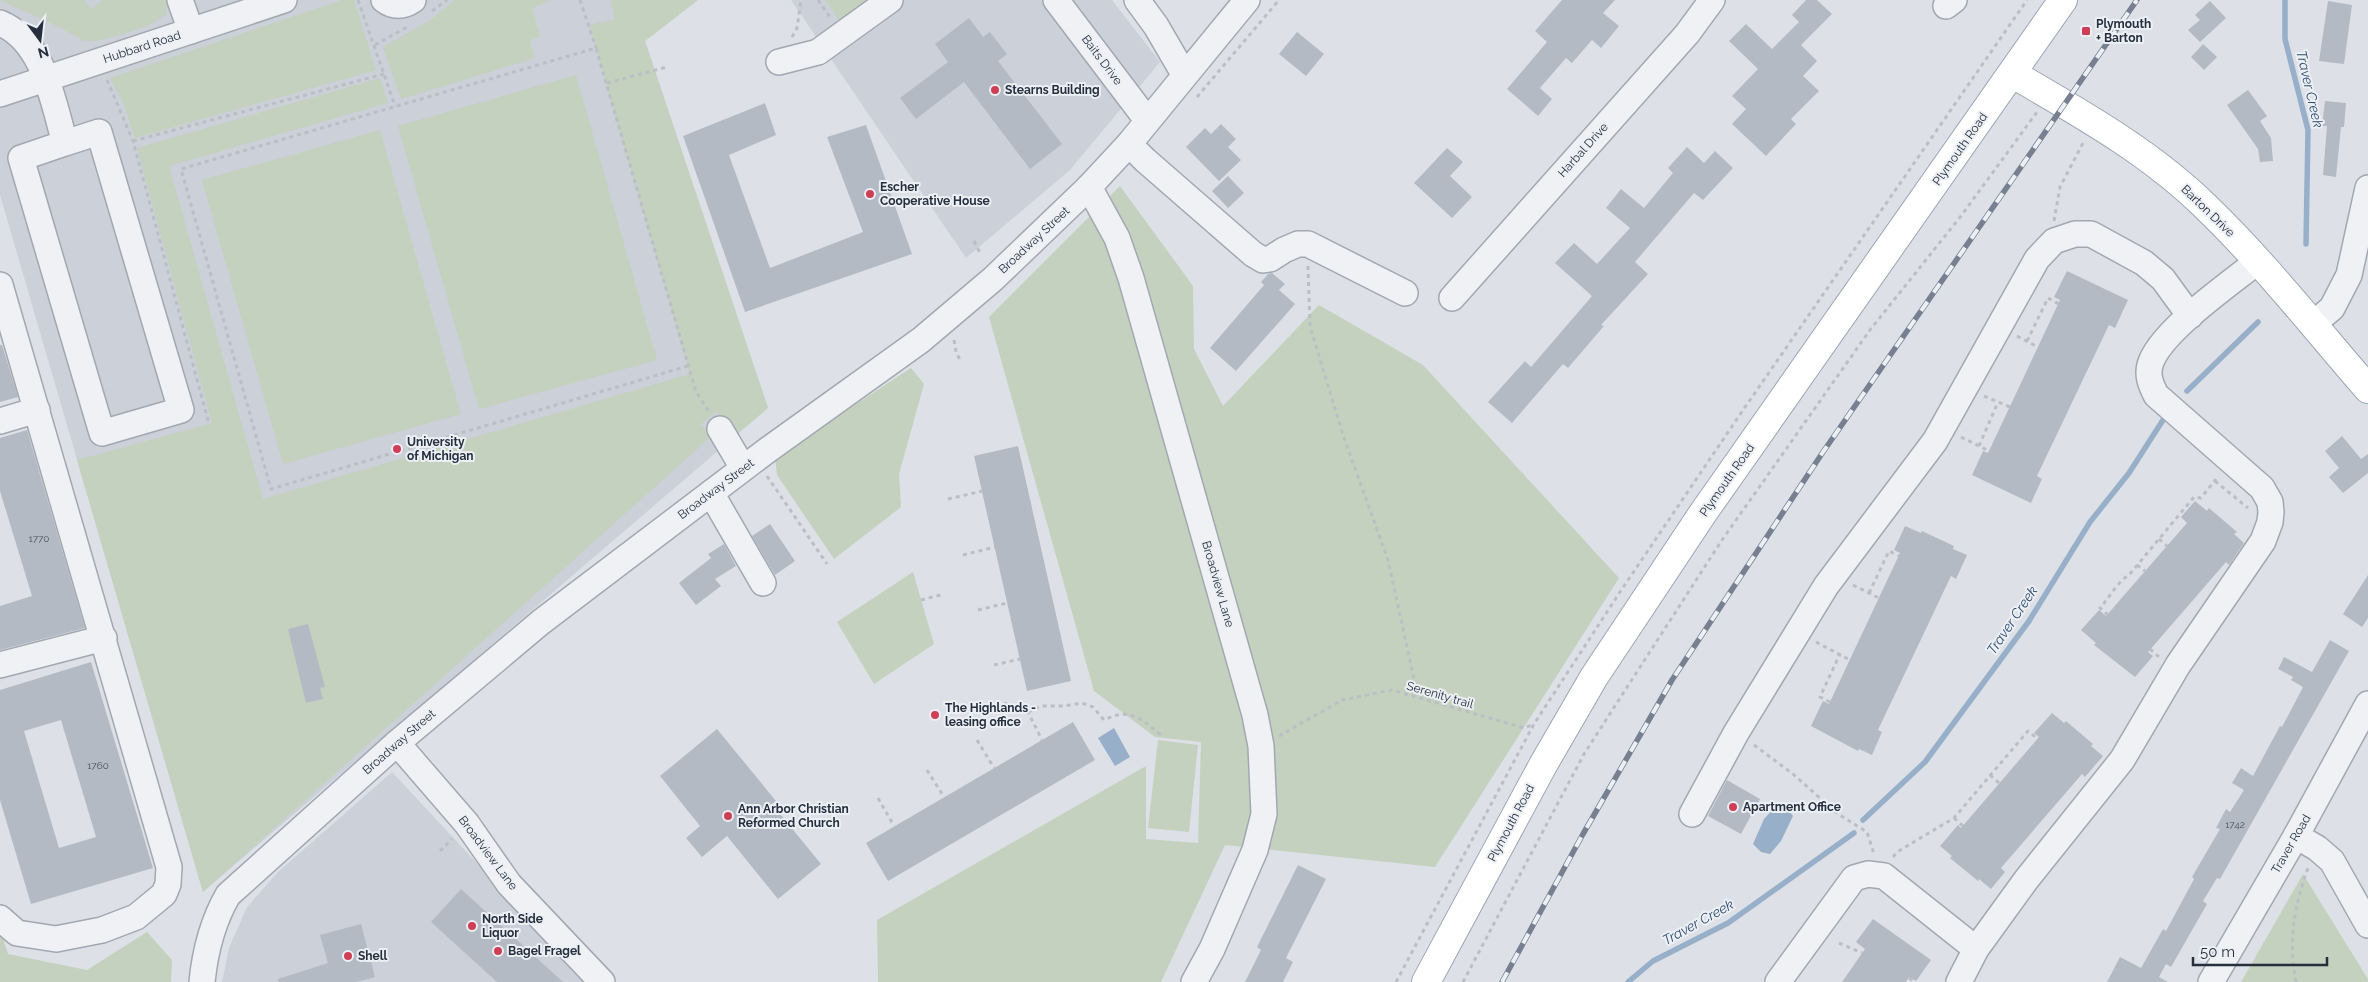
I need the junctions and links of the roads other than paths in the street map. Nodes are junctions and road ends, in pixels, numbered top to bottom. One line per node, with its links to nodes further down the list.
1 (180, 0): 12 (street)
2 (284, 0): 12 (street, Hubbard Road)
3 (384, 0): 4 (street)
4 (413, 0)
5 (890, 0): 13 (street)
6 (1056, 0): 18 (street, Baits Drive)
7 (1136, 0): 14 (street)
8 (1247, 0): 14 (street, Broadway Street)
9 (1712, 0): 26 (street, Harbal Drive)
10 (2063, 0): 15 (main road, Plymouth Road)
11 (0, 23): 16 (street)
12 (191, 31): 16 (street, Hubbard Road)
13 (784, 53)
14 (1184, 74): 18 (street, Broadway Street)
15 (2012, 74): 23 (main road, Barton Drive); 48 (main road, Plymouth Road)
16 (46, 79): 17 (street, Hubbard Road); 19 (street)
17 (0, 94)
18 (1147, 120): 20 (street, Broadway Street)
19 (66, 143): 19 (street)
20 (1129, 144): 21 (street, Broadway Street); 25 (street)
21 (1089, 187): 33 (street, Broadway Street); 47 (street, Broadview Lane)
22 (2368, 188): 28 (street)
23 (2258, 261): 27 (street); 28 (main road, Barton Drive)
24 (0, 285): 30 (street)
25 (1405, 293)
26 (1452, 298)
27 (2190, 316): 40 (street); 44 (street)
28 (2312, 325): 29 (main road, Barton Drive)
29 (2368, 389)
30 (37, 410): 31 (street); 36 (street)
31 (0, 421)
32 (720, 429): 33 (street)
33 (754, 471): 34 (street, Broadway Street)
34 (711, 493): 35 (street); 39 (street, Broadway Street)
35 (763, 583)
36 (104, 638): 37 (street); 42 (street)
37 (0, 665)
38 (2368, 704): 41 (street, Traver Road)
39 (397, 743): 45 (street, Broadway Street); 46 (street, Broadview Lane)
40 (1692, 814)
41 (2296, 836): 43 (street); 51 (street, Traver Road)
42 (0, 918)
43 (2368, 925)
44 (1976, 949): 49 (street); 50 (street)
45 (202, 982)
46 (602, 982)
47 (1194, 982)
48 (1426, 982)
49 (1778, 982)
50 (1959, 982)
51 (2212, 982)

